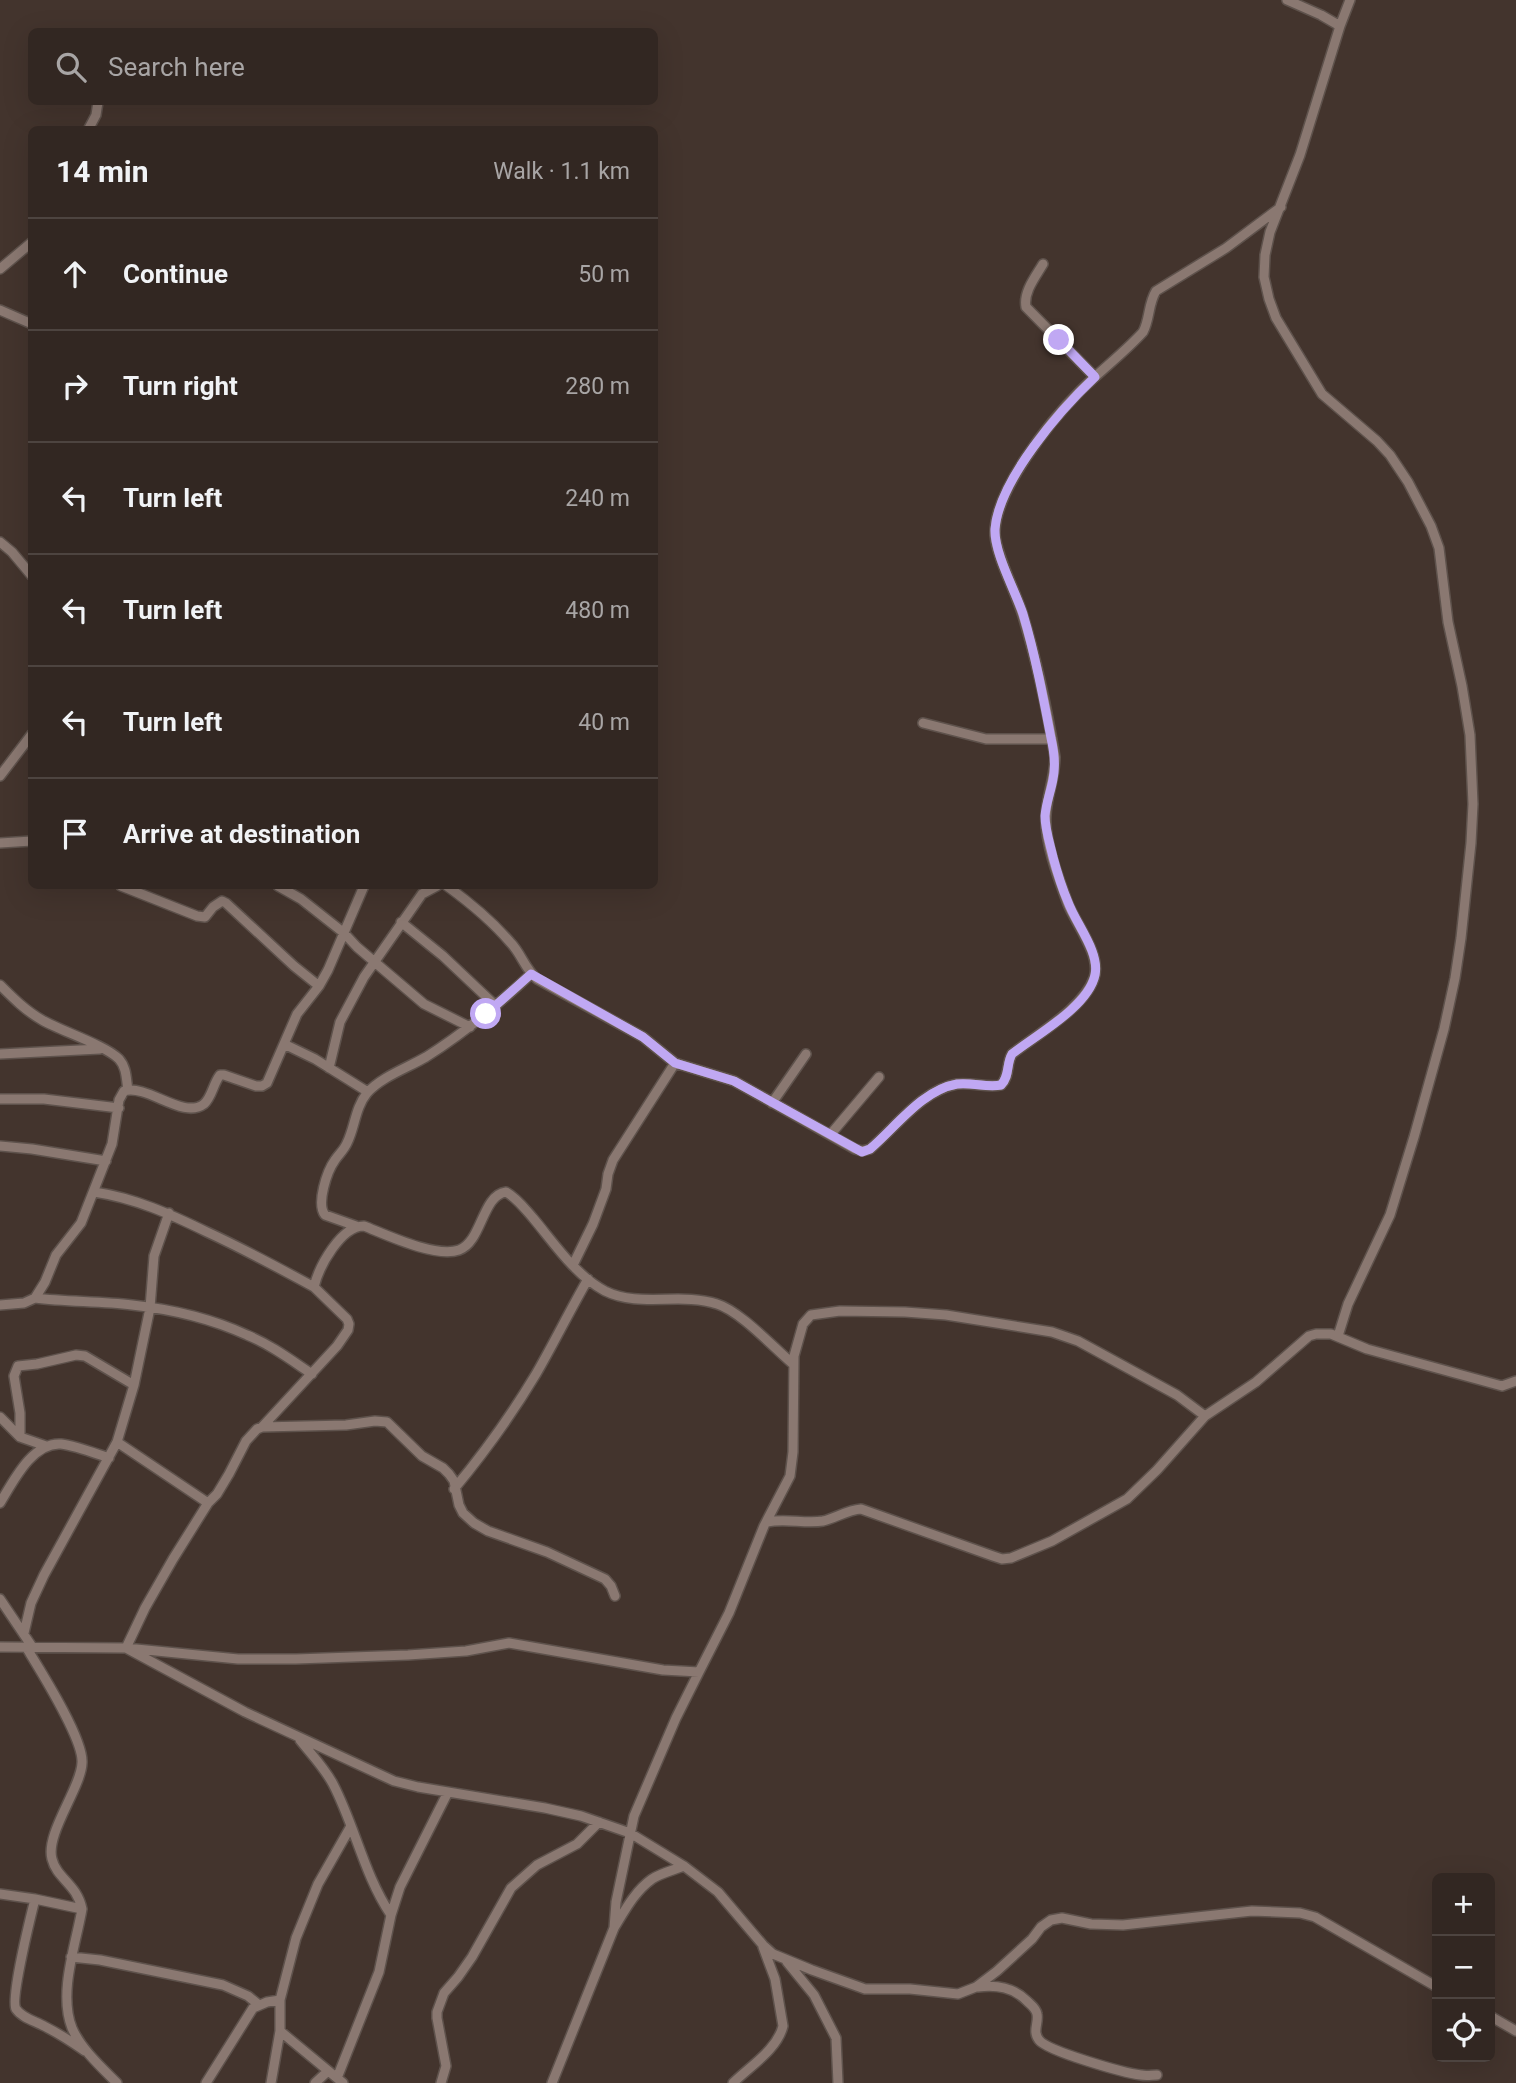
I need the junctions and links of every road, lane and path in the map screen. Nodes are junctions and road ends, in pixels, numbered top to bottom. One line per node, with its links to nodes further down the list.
1 (1287, 0): 3 (street)
2 (1350, 0): 3 (street)
3 (1340, 26): 6 (street)
4 (98, 105): 5 (street)
5 (90, 126)
6 (1280, 207): 12 (street); 58 (street)
7 (28, 245): 9 (street)
8 (1042, 264): 12 (street)
9 (0, 269)
10 (0, 310): 11 (street)
11 (28, 322)
12 (1095, 377): 17 (street)
13 (0, 541): 14 (street)
14 (28, 571)
15 (923, 723): 17 (street)
16 (28, 739): 18 (street)
17 (1052, 740): 46 (street)
18 (0, 776)
19 (28, 841): 20 (street)
20 (0, 843)
21 (129, 889): 31 (street)
22 (283, 889): 27 (street)
23 (363, 889): 27 (street)
24 (432, 889): 26 (street)
25 (450, 889): 29 (street)
26 (401, 922): 28 (street); 32 (street)
27 (344, 933): 28 (street); 31 (street)
28 (375, 962): 33 (street); 39 (street)
29 (531, 974): 32 (street); 38 (street)
30 (0, 985): 35 (street)
31 (319, 986): 34 (street)
32 (496, 1006): 33 (street)
33 (470, 1027): 42 (street)
34 (284, 1044): 39 (street); 41 (street)
35 (102, 1049): 36 (street); 41 (street)
36 (0, 1054)
37 (806, 1054): 44 (street)
38 (675, 1063): 44 (street); 52 (street)
39 (329, 1068): 42 (street)
40 (880, 1077): 46 (street)
41 (128, 1090): 45 (street)
42 (368, 1093): 51 (street)
43 (0, 1100): 45 (street)
44 (772, 1103): 46 (street)
45 (120, 1108): 48 (street)
46 (830, 1135)
47 (0, 1146): 48 (street)
48 (106, 1161): 49 (street)
49 (94, 1192): 50 (street); 55 (street)
50 (169, 1213): 54 (street); 57 (street)
51 (356, 1226): 52 (street); 54 (street)
52 (573, 1265): 53 (street)
53 (589, 1279): 59 (street); 70 (street)
54 (314, 1287): 60 (street)
55 (35, 1298): 56 (street); 57 (street)
56 (0, 1305)
57 (149, 1308): 60 (street); 62 (street)
58 (1338, 1336): 61 (street); 63 (street)
59 (793, 1364): 63 (street); 73 (street)
60 (312, 1374): 65 (street)
61 (1516, 1381)
62 (134, 1385): 66 (street); 67 (street)
63 (1205, 1416): 73 (street)
64 (0, 1417): 66 (street)
65 (262, 1427): 70 (street); 72 (street)
66 (20, 1437): 68 (street)
67 (117, 1442): 69 (street); 72 (street)
68 (46, 1446): 69 (street); 71 (street)
69 (109, 1458): 76 (street)
70 (454, 1489): 74 (street)
71 (0, 1503)
72 (208, 1503): 79 (street)
73 (767, 1522): 80 (street)
74 (615, 1596)
75 (0, 1599): 76 (street)
76 (24, 1633): 78 (street)
77 (0, 1647): 78 (street)
78 (29, 1648): 79 (street); 89 (street)
79 (126, 1648): 80 (street); 81 (street)
80 (699, 1672): 85 (street)
81 (296, 1735): 82 (street); 84 (street)
82 (448, 1792): 83 (street); 90 (street)
83 (599, 1822): 85 (street); 110 (street)
84 (351, 1826): 90 (street); 97 (street)
85 (630, 1833): 86 (street); 91 (street)
86 (684, 1866): 91 (street); 92 (street)
87 (0, 1894): 88 (street)
88 (35, 1899): 89 (street); 102 (street)
89 (82, 1909): 93 (street)
90 (391, 1915): 105 (street)
91 (614, 1928): 111 (street)
92 (763, 1945): 94 (street); 112 (street)
93 (71, 1957): 98 (street); 102 (street)
94 (786, 1960): 96 (street); 113 (street)
95 (1432, 1984): 96 (street)
96 (976, 1987): 104 (street)
97 (280, 2000): 98 (street); 100 (street)
98 (259, 2005): 107 (street)
99 (1495, 2019): 101 (street)
100 (280, 2031): 103 (street); 108 (street)
101 (1516, 2031)
102 (90, 2054): 106 (street)
103 (328, 2071): 105 (street); 109 (street)
104 (1157, 2075)
105 (340, 2081)
106 (117, 2083)
107 (206, 2083)
108 (271, 2083)
109 (315, 2083)
110 (442, 2083)
111 (552, 2083)
112 (733, 2083)
113 (838, 2083)

